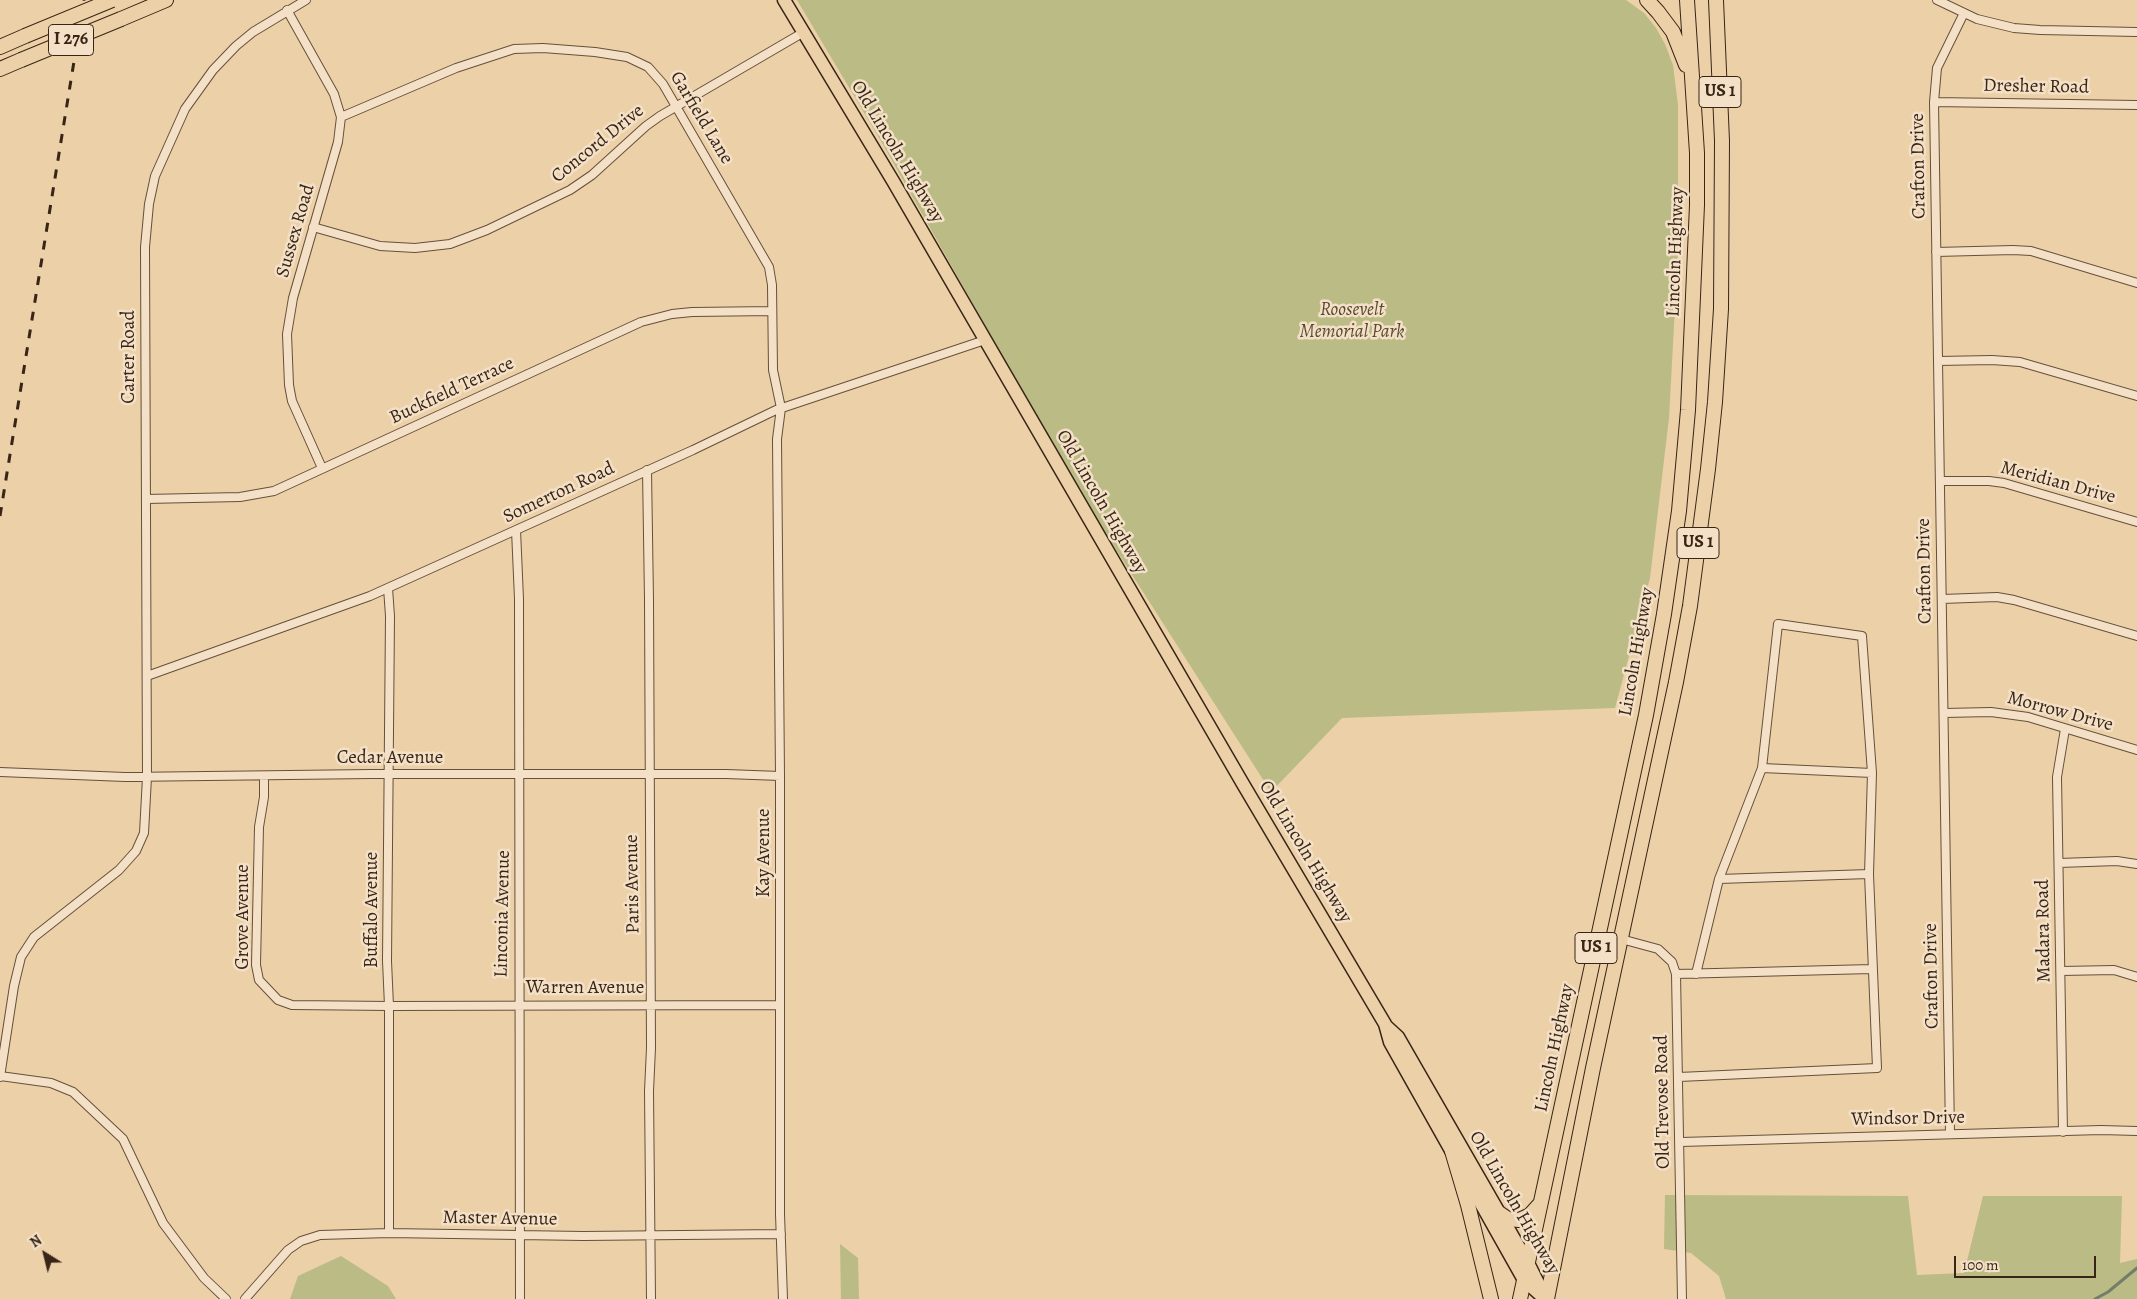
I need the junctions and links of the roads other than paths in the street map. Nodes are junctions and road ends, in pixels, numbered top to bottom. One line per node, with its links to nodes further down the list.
1 (112, 0): 15 (highway, I 276, bridge)
2 (166, 0): 16 (highway, I 276, bridge)
3 (306, 0): 10 (street, Carter Road)
4 (784, 0): 12 (main road, Old Lincoln Highway)
5 (1647, 0): 17 (highway)
6 (1686, 0): 17 (highway, Lincoln Highway / US 1)
7 (1716, 0): 14 (highway, US 1)
8 (1721, 0): 14 (highway)
9 (1937, 0): 11 (street)
10 (287, 10): 21 (street, Sussex Road); 33 (street, Carter Road)
11 (1964, 13): 13 (street); 18 (street, Crafton Drive)
12 (804, 32): 20 (street, Concord Drive); 26 (main road, Old Lincoln Highway)
13 (2137, 32)
14 (1718, 43): 56 (highway, US 1)
15 (0, 47)
16 (0, 70)
17 (1692, 82): 74 (highway, Lincoln Highway / US 1)
18 (1934, 102): 19 (street, Dresher Road); 23 (street, Crafton Drive)
19 (2137, 105)
20 (677, 107): 21 (street, Garfield Lane); 22 (street, Concord Drive); 25 (street, Garfield Lane)
21 (341, 117): 22 (street, Sussex Road)
22 (313, 227): 30 (street, Sussex Road)
23 (1936, 252): 24 (street); 27 (street, Crafton Drive)
24 (2137, 283)
25 (772, 311): 29 (street, Garfield Lane); 30 (street, Buckfield Terrace)
26 (985, 340): 29 (street, Somerton Road); 66 (main road, Old Lincoln Highway)
27 (1938, 361): 28 (street); 32 (street, Crafton Drive)
28 (2137, 396)
29 (781, 408): 31 (street, Somerton Road); 50 (street, Kay Avenue)
30 (322, 468): 33 (street, Buckfield Terrace)
31 (647, 470): 35 (street, Somerton Road); 47 (street, Paris Avenue)
32 (1940, 481): 34 (street, Meridian Drive); 37 (street, Crafton Drive)
33 (146, 499): 39 (street, Carter Road)
34 (2137, 522)
35 (516, 530): 36 (street, Somerton Road); 46 (street, Linconia Avenue)
36 (388, 588): 39 (street, Somerton Road); 48 (street, Buffalo Avenue)
37 (1942, 598): 38 (street); 40 (street, Crafton Drive)
38 (2137, 636)
39 (147, 676): 51 (street, Carter Road)
40 (1944, 713): 41 (street, Morrow Drive); 71 (street, Crafton Drive)
41 (2066, 729): 42 (street, Morrow Drive); 52 (street, Madara Road)
42 (2137, 750)
43 (1762, 768): 45 (street); 45 (street); 55 (street)
44 (0, 772): 51 (street, Cedar Avenue)
45 (1872, 773): 54 (street)
46 (519, 774): 47 (street, Cedar Avenue); 48 (street, Cedar Avenue); 62 (street, Linconia Avenue)
47 (650, 774): 50 (street, Cedar Avenue); 63 (street, Paris Avenue)
48 (388, 775): 49 (street, Cedar Avenue); 65 (street, Buffalo Avenue)
49 (264, 776): 51 (street, Cedar Avenue); 65 (street, Grove Avenue)
50 (780, 776): 64 (street, Kay Avenue)
51 (147, 777): 67 (street, Carter Road)
52 (2059, 864): 53 (street); 58 (street, Madara Road)
53 (2137, 864)
54 (1869, 874): 55 (street); 57 (street)
55 (1718, 879): 60 (street)
56 (1621, 939): 59 (street); 89 (highway, US 1)
57 (1872, 969): 60 (street); 68 (street)
58 (2061, 971): 61 (street); 70 (street, Madara Road)
59 (1676, 974): 60 (street); 68 (street, Old Trevose Road)
60 (1696, 974)
61 (2137, 977)
62 (519, 1005): 63 (street, Warren Avenue); 65 (street, Warren Avenue); 78 (street, Linconia Avenue)
63 (651, 1005): 64 (street, Warren Avenue); 79 (street, Paris Avenue)
64 (780, 1005): 77 (street, Kay Avenue)
65 (389, 1006): 76 (street, Buffalo Avenue)
66 (1385, 1024): 73 (main road, Old Lincoln Highway); 75 (main road, Old Lincoln Highway)
67 (0, 1076): 82 (street)
68 (1679, 1076): 72 (street, Old Trevose Road)
69 (2137, 1131): 70 (street, Windsor Drive)
70 (2063, 1132): 71 (street, Windsor Drive)
71 (1950, 1134): 72 (street, Windsor Drive)
72 (1680, 1142): 90 (street, Old Trevose Road)
73 (1452, 1151): 81 (main road, Old Lincoln Highway); 87 (highway)
74 (1541, 1204): 75 (highway); 80 (highway, Lincoln Highway / US 1)
75 (1499, 1213): 80 (main road, Old Lincoln Highway)
76 (389, 1233): 78 (street, Master Avenue); 83 (street, Master Avenue)
77 (781, 1234): 79 (street, Master Avenue); 86 (street, Kay Avenue)
78 (521, 1235): 79 (street, Master Avenue); 84 (street, Linconia Avenue)
79 (651, 1235): 85 (street, Paris Avenue)
80 (1528, 1263): 81 (highway, Lincoln Highway / US 1); 89 (main road, Old Lincoln Highway)
81 (1524, 1280): 88 (highway, Lincoln Highway / US 1); 89 (main road, Old Lincoln Highway)
82 (226, 1299)
83 (245, 1299)
84 (520, 1299)
85 (651, 1299)
86 (783, 1299)
87 (1491, 1299)
88 (1520, 1299)
89 (1546, 1299)
90 (1682, 1299)

